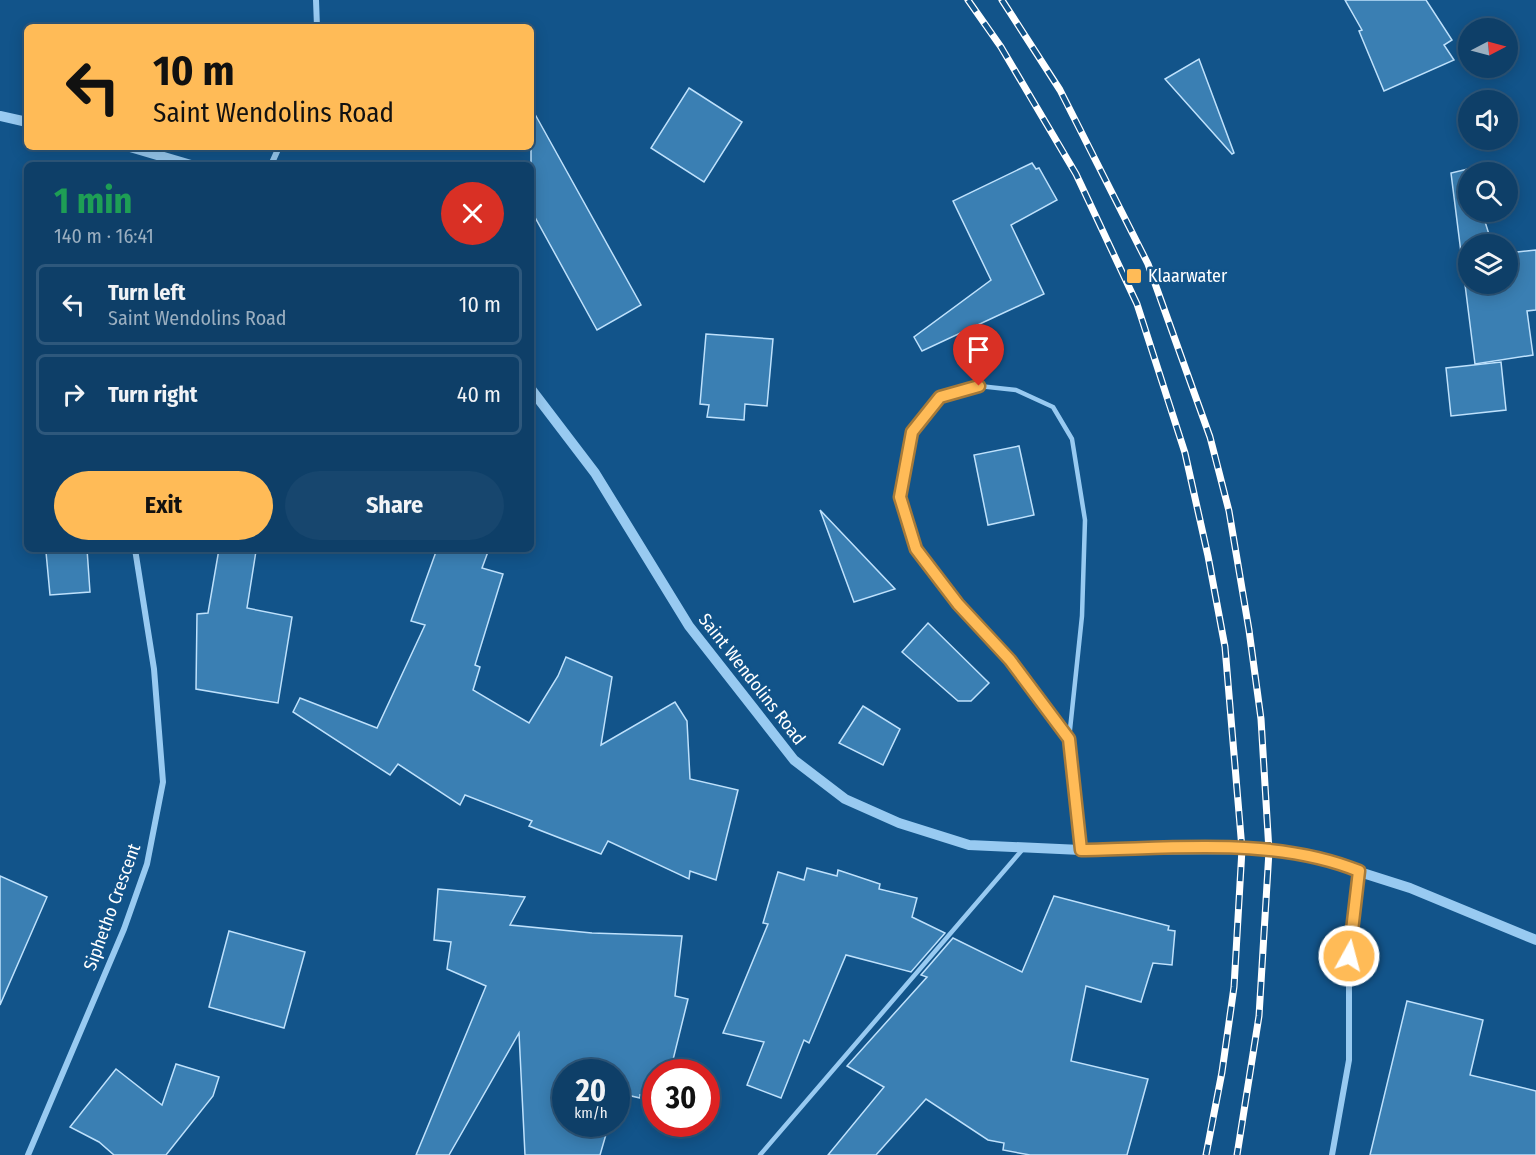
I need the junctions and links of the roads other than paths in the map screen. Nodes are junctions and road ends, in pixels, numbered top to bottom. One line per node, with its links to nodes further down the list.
1 (316, 0): 2 (street)
2 (317, 24)
3 (0, 116): 4 (street)
4 (24, 121)
5 (140, 150): 6 (street)
6 (182, 162)
7 (534, 393): 10 (street, Saint Wendolins Road)
8 (135, 552): 14 (street, Siphetho Crescent)
9 (1069, 739): 9 (lane); 11 (lane)
10 (1023, 849): 11 (street, Saint Wendolins Road); 15 (lane)
11 (1081, 850): 12 (street, Saint Wendolins Road)
12 (1359, 871): 13 (street, Saint Wendolins Road); 16 (street)
13 (1536, 940)
14 (28, 1155)
15 (760, 1155)
16 (1332, 1155)

